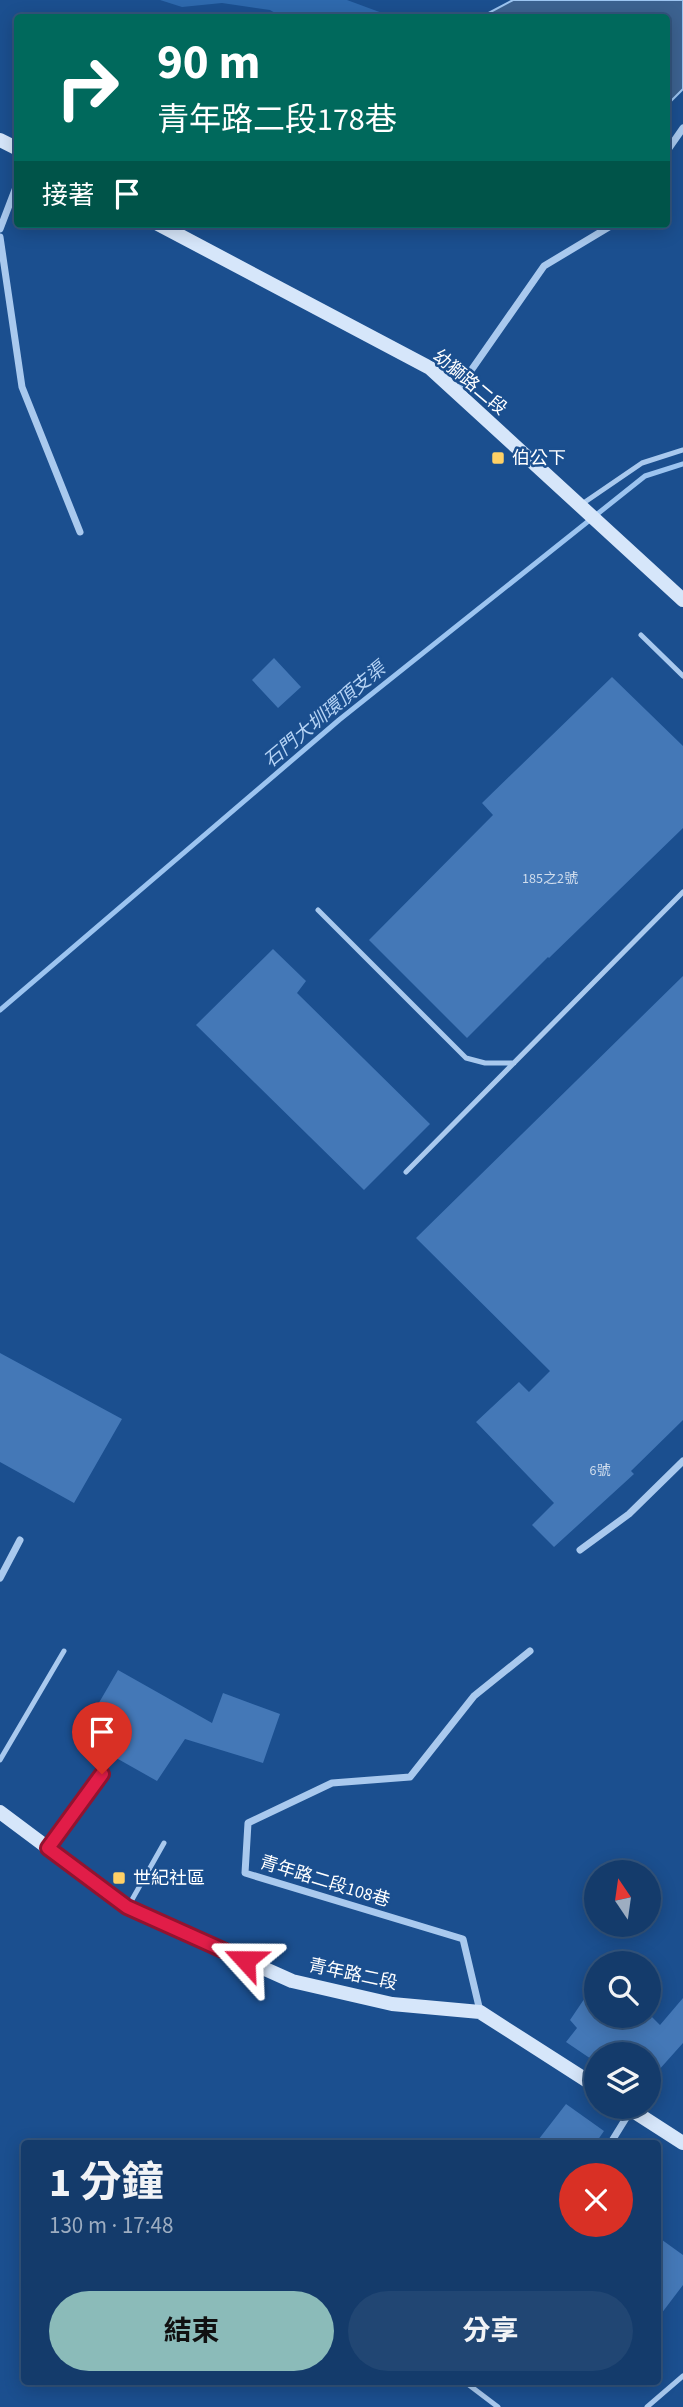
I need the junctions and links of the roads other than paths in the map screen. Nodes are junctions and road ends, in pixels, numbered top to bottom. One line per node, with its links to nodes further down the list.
1 (683, 128): 2 (street)
2 (670, 147)
3 (14, 192): 6 (street)
4 (166, 228): 8 (street, 幼獅路二段)
5 (607, 228): 8 (street)
6 (0, 229)
7 (0, 237): 11 (street)
8 (456, 392): 10 (street, 幼獅路二段)
9 (683, 450): 10 (lane)
10 (580, 506): 12 (street, 幼獅路二段)
11 (80, 532)
12 (683, 600)
13 (641, 635): 14 (lane)
14 (683, 676)
15 (683, 892): 17 (lane)
16 (318, 910): 17 (lane)
17 (514, 1063): 18 (lane)
18 (406, 1172)
19 (683, 1461): 21 (street)
20 (20, 1540): 22 (street)
21 (580, 1550)
22 (0, 1578)
23 (64, 1651): 25 (lane)
24 (530, 1651): 31 (street, 青年路二段108巷)
25 (0, 1760)
26 (102, 1774): 29 (lane)
27 (0, 1812): 29 (street, 青年路二段)
28 (164, 1843): 30 (lane)
29 (48, 1848): 30 (street, 青年路二段)
30 (127, 1907): 31 (street, 青年路二段)
31 (480, 2012): 32 (street, 青年路二段)
32 (584, 2079)
33 (623, 2119): 35 (street)
34 (646, 2119): 36 (street)
35 (612, 2140)
36 (683, 2143)
37 (683, 2376): 40 (lane)
38 (469, 2385): 39 (lane)
39 (498, 2407)
40 (647, 2407)

